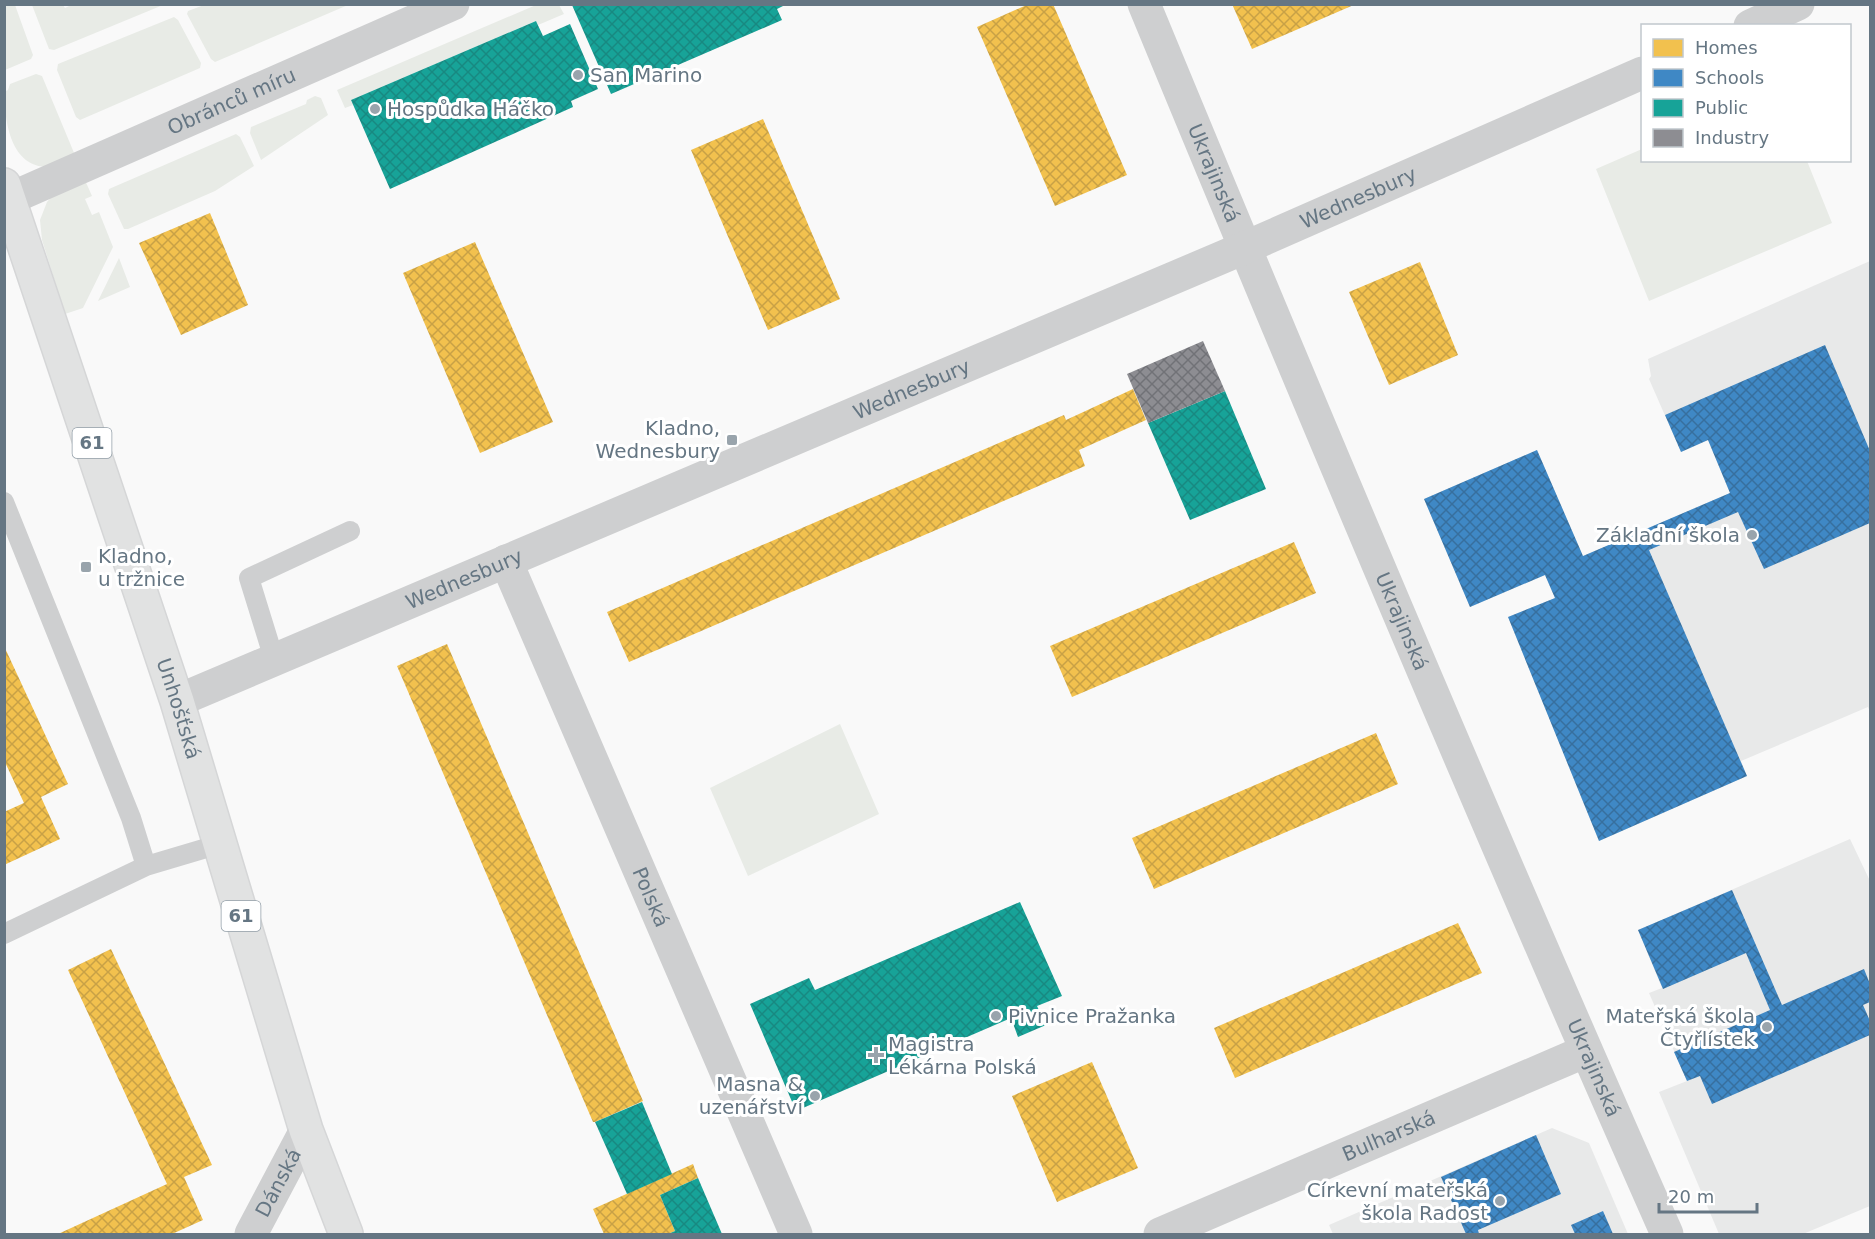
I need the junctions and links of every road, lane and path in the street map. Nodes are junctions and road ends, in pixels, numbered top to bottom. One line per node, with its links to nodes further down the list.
1 (453, 4): 6 (street, Obránců míru)
2 (1144, 4): 7 (street, Ukrajinská)
3 (1798, 4): 4 (street)
4 (1754, 24)
5 (1641, 73): 7 (street, Wednesbury)
6 (7, 192): 12 (main road, Unhošťská / 61)
7 (1244, 248): 10 (street, Wednesbury); 16 (street, Ukrajinská)
8 (4, 502): 14 (lane)
9 (350, 531): 11 (lane)
10 (506, 561): 11 (street, Wednesbury); 20 (street, Polská)
11 (274, 659): 12 (street, Wednesbury)
12 (177, 701): 13 (main road, Unhošťská / 61)
13 (220, 844): 14 (lane); 17 (main road, Unhošťská / 61)
14 (146, 866): 15 (lane)
15 (4, 934)
16 (1586, 1051): 21 (street, Bulharská); 22 (street, Ukrajinská)
17 (306, 1130): 18 (street, Dánská); 19 (main road, Unhošťská / 61)
18 (251, 1234)
19 (346, 1234)
20 (796, 1234)
21 (1160, 1234)
22 (1667, 1234)

